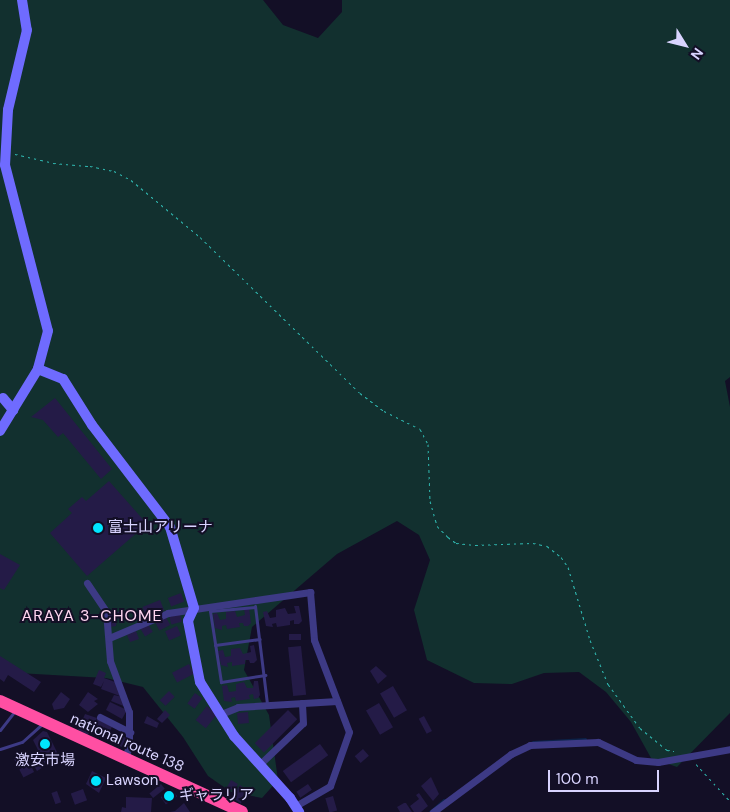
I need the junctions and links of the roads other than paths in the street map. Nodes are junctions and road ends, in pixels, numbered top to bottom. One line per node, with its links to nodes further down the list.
1 (22, 0): 2 (street)
2 (38, 368): 4 (street); 9 (street)
3 (3, 398): 4 (street)
4 (12, 410): 5 (street)
5 (0, 431)
6 (87, 583): 10 (street)
7 (254, 598): 8 (lane); 9 (street); 15 (street)
8 (255, 607): 11 (lane); 12 (lane)
9 (194, 608): 10 (street); 19 (street)
10 (109, 638): 23 (street)
11 (260, 639): 12 (lane); 13 (lane)
12 (215, 645): 13 (lane)
13 (265, 675): 17 (lane)
14 (0, 701): 18 (highway, national route 138)
15 (337, 701): 16 (street); 28 (street)
16 (302, 703): 17 (street); 27 (street)
17 (267, 705): 19 (street)
18 (15, 710): 21 (highway, national route 138); 22 (lane)
19 (221, 714): 27 (street)
20 (100, 717): 23 (street)
21 (43, 723): 24 (lane); 26 (highway, national route 138)
22 (0, 730)
23 (130, 732): 26 (street)
24 (0, 749)
25 (730, 749): 30 (street)
26 (125, 760): 29 (highway, national route 138)
27 (260, 764): 28 (street)
28 (297, 809)
29 (242, 812)
30 (433, 812)

